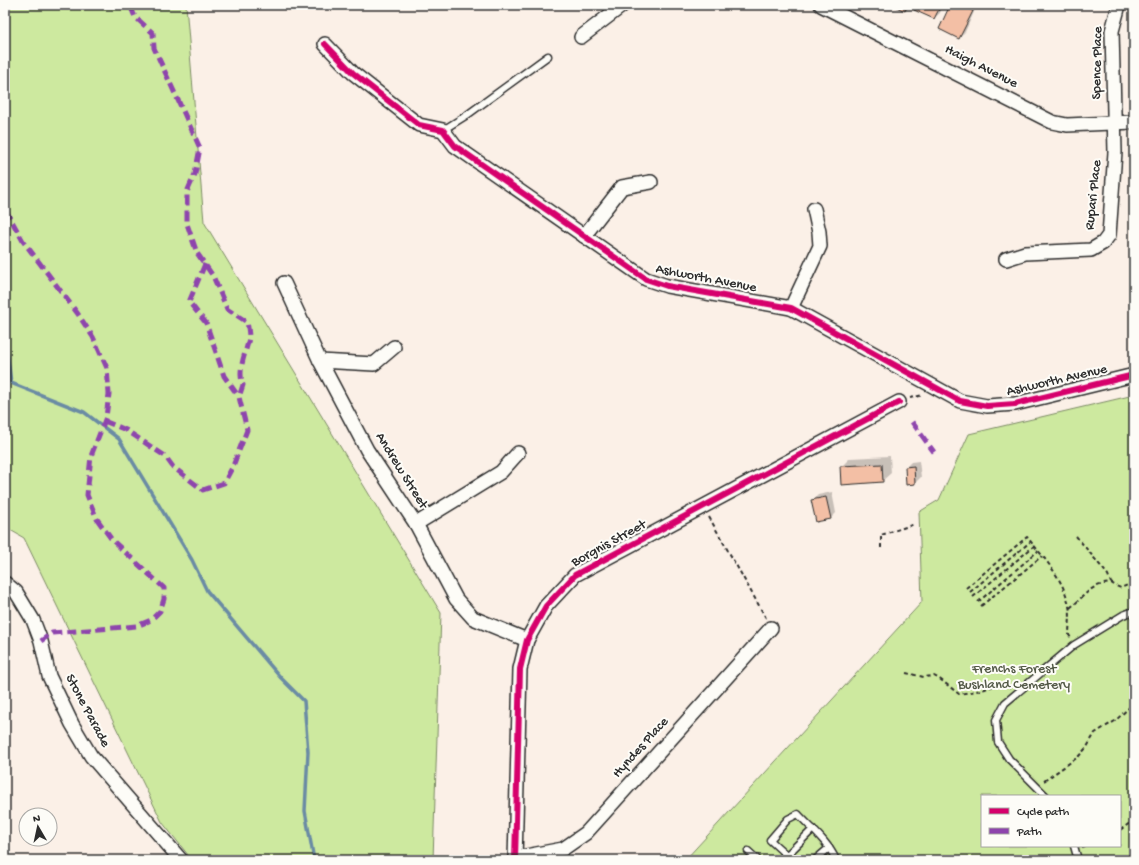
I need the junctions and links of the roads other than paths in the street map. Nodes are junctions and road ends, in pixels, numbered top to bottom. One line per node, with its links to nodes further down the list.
1 (624, 5): 4 (street)
2 (1119, 5): 8 (street, Spence Place)
3 (824, 6): 8 (street, Haigh Avenue)
4 (581, 37)
5 (325, 44): 9 (street)
6 (548, 56): 9 (lane)
7 (1134, 122): 8 (street, Haigh Avenue)
8 (1114, 123): 13 (street, Rupari Place)
9 (443, 130): 12 (street, Ashworth Avenue)
10 (651, 182): 12 (street)
11 (814, 209): 15 (street)
12 (584, 236): 15 (street, Ashworth Avenue)
13 (1006, 259)
14 (284, 284): 17 (street, Andrew Street)
15 (791, 308): 18 (street, Ashworth Avenue)
16 (394, 346): 17 (street)
17 (320, 361): 21 (street, Andrew Street)
18 (1134, 375)
19 (899, 402): 25 (street, Borgnis Street)
20 (518, 454): 21 (street)
21 (416, 524): 25 (street, Andrew Street)
22 (5, 583): 33 (street, Stone Parade)
23 (1134, 610): 26 (lane)
24 (771, 628): 32 (street, Hyndes Place)
25 (527, 640): 32 (street, Borgnis Street)
26 (1045, 795)
27 (813, 829): 29 (lane); 31 (lane); 31 (lane)
28 (1074, 847): 37 (lane)
29 (830, 848): 35 (lane); 36 (lane)
30 (748, 851): 34 (lane)
31 (789, 858)
32 (515, 859)
33 (181, 860)
34 (758, 860)
35 (815, 860)
36 (836, 860)
37 (1078, 860)

